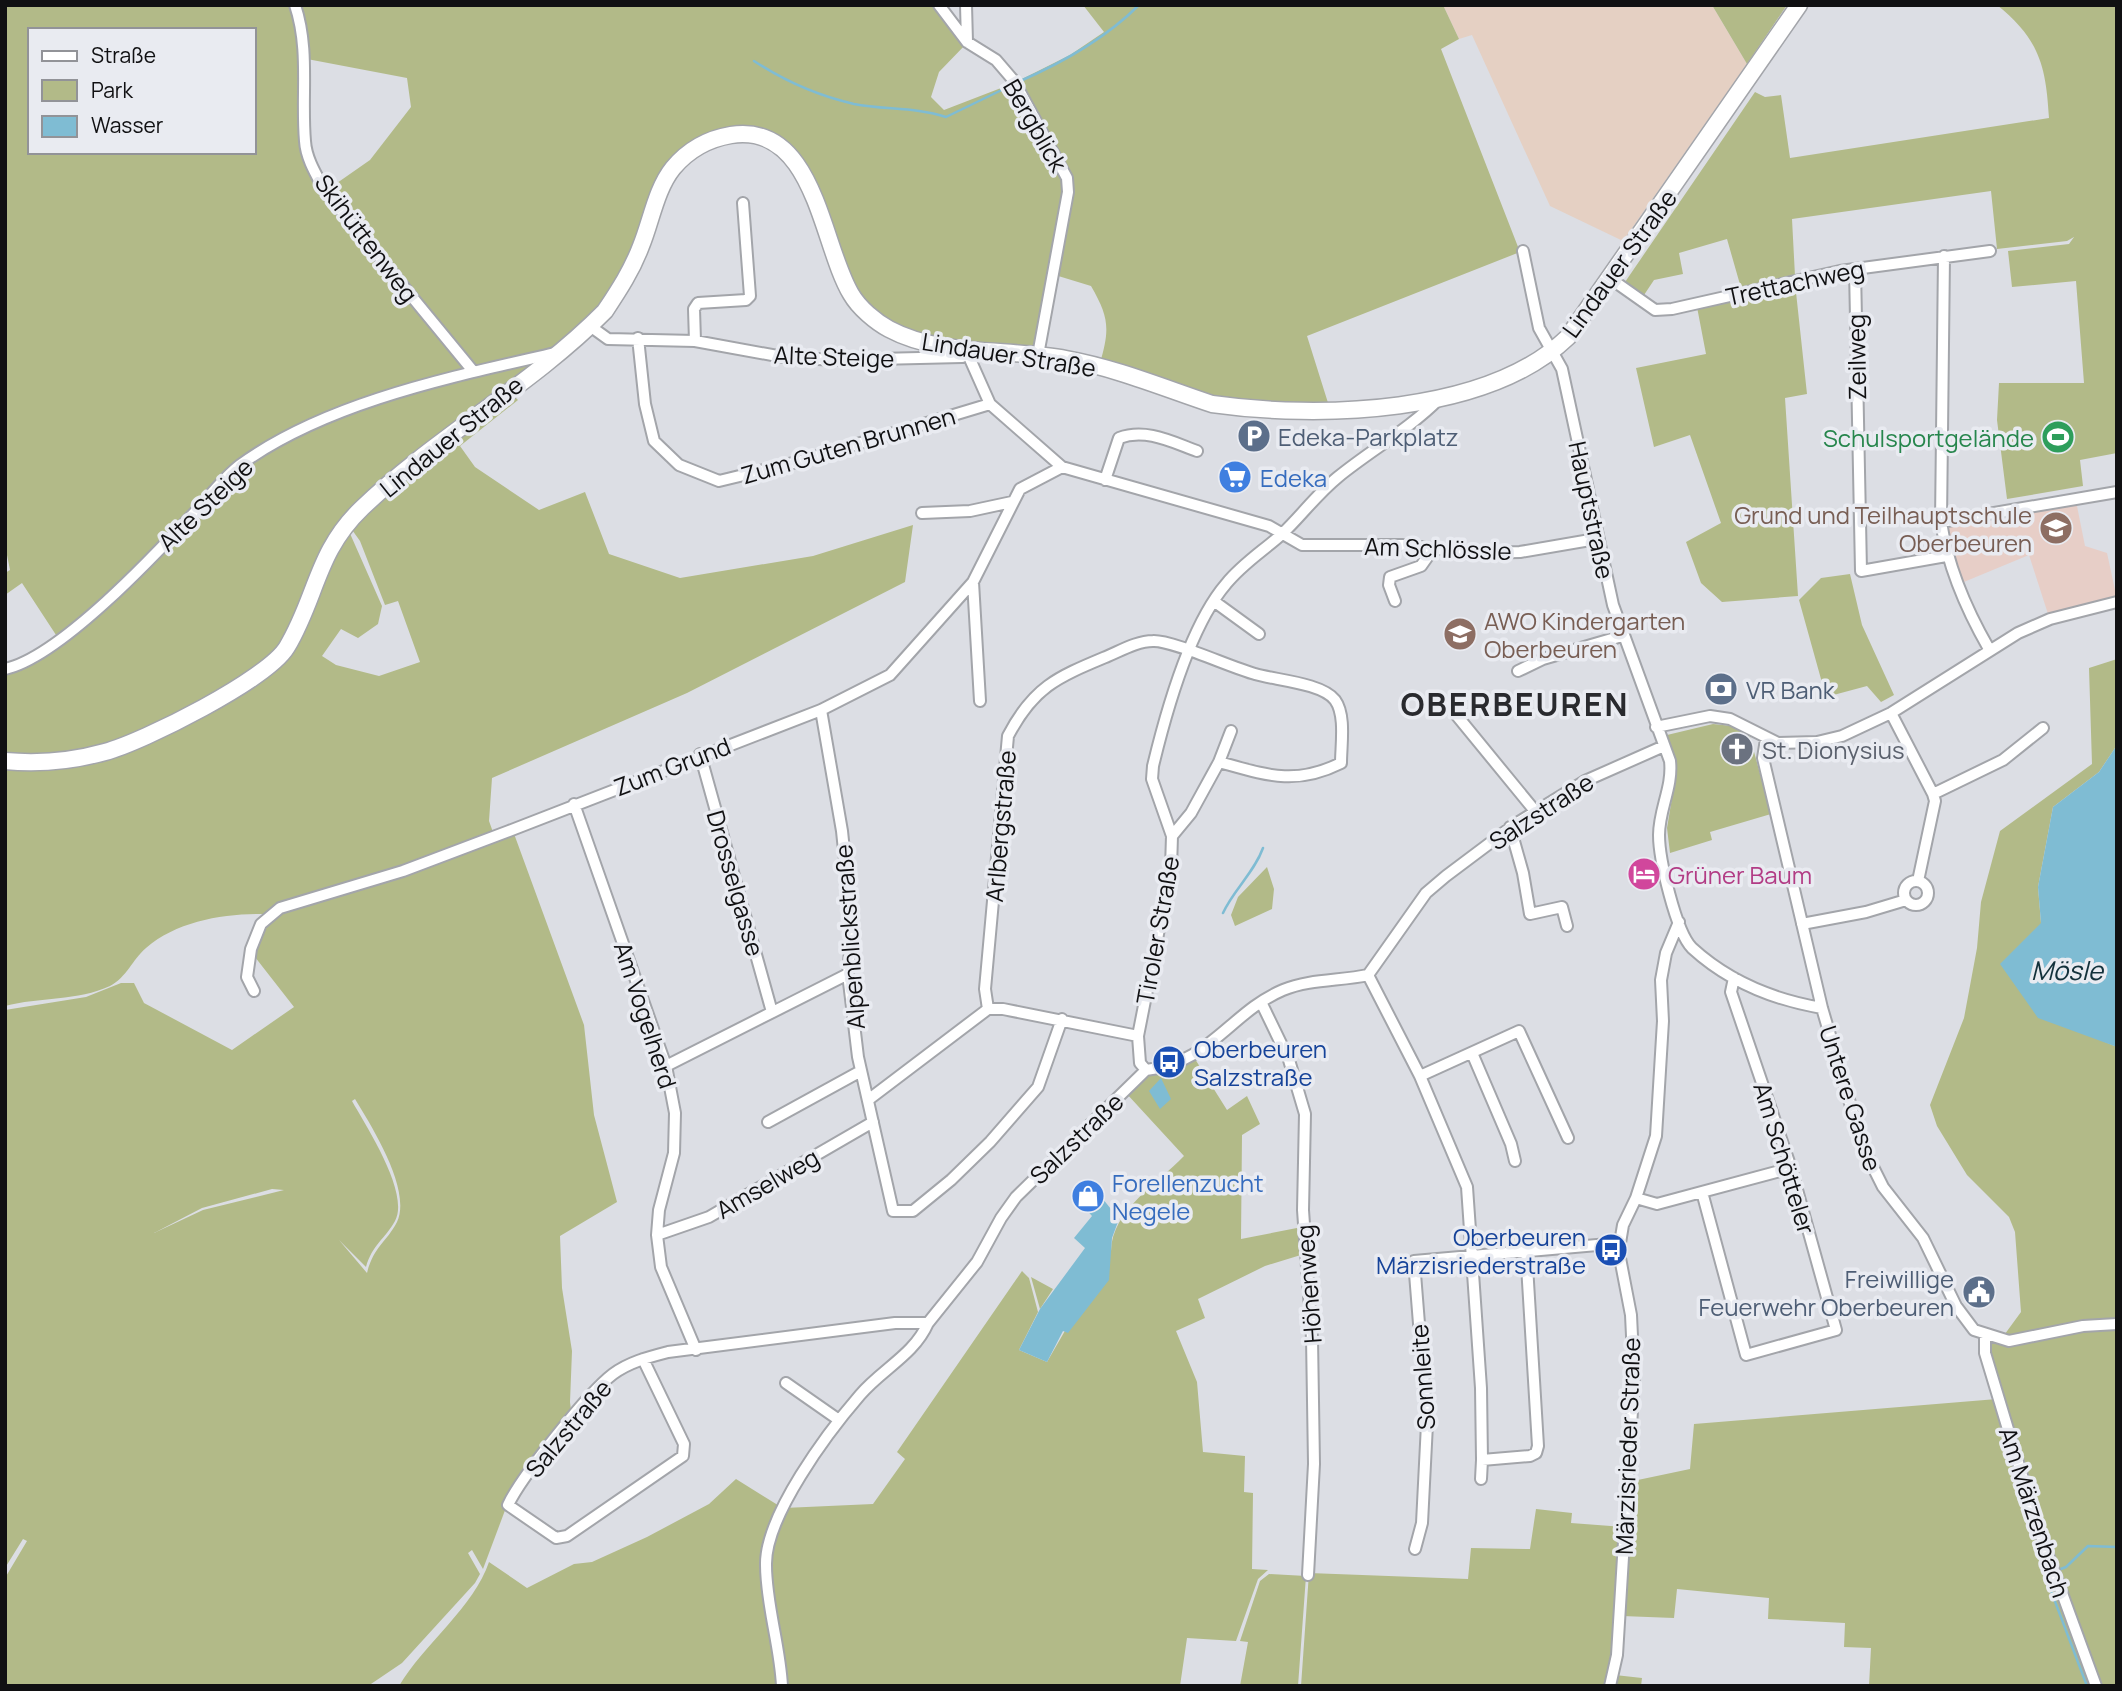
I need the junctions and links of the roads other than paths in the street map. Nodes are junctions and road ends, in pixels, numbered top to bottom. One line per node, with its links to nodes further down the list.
1 (295, 5): 19 (street, Skihüttenweg)
2 (939, 5): 5 (street, Bergblick)
3 (966, 5): 5 (street)
4 (1798, 5): 11 (main road, Lindauer Straße)
5 (967, 42): 18 (street, Bergblick)
6 (743, 203): 14 (street)
7 (1523, 251): 17 (street, Hauptstraße)
8 (1990, 251): 9 (street, Trettachweg)
9 (1944, 256): 10 (street, Trettachweg); 28 (street)
10 (1855, 269): 11 (street, Trettachweg); 32 (street, Zeilweg)
11 (1611, 279): 17 (main road, Lindauer Straße)
12 (590, 326): 13 (street, Alte Steige); 15 (main road, Lindauer Straße); 16 (main road, Lindauer Straße)
13 (638, 338): 14 (street, Alte Steige); 21 (street, Zum Guten Brunnen)
14 (695, 341): 15 (street, Alte Steige)
15 (972, 349): 18 (main road, Lindauer Straße); 21 (street)
16 (555, 353): 19 (street, Alte Steige); 53 (main road, Lindauer Straße)
17 (1552, 353): 20 (main road, Lindauer Straße); 30 (street, Hauptstraße)
18 (1038, 355): 20 (main road, Lindauer Straße)
19 (473, 371): 41 (street, Alte Steige)
20 (1438, 399): 29 (street, Tiroler Straße)
21 (990, 404): 23 (street)
22 (1197, 451): 24 (street)
23 (1062, 467): 24 (street, Am Schlössle); 26 (street, Zum Grund)
24 (1105, 481): 29 (street, Am Schlössle)
25 (2117, 492): 28 (street)
26 (1012, 502): 27 (street); 33 (street, Zum Grund)
27 (922, 513)
28 (1941, 522): 32 (street)
29 (1281, 535): 31 (street, Am Schlössle); 35 (street, Tiroler Straße)
30 (1596, 539): 31 (street, Am Schlössle); 38 (street, Hauptstraße)
31 (1433, 549): 34 (street)
32 (1946, 556): 39 (street)
33 (973, 582): 43 (street); 45 (street, Zum Grund)
34 (1395, 601)
35 (1215, 602): 37 (street); 40 (street, Tiroler Straße)
36 (2117, 602): 39 (street)
37 (1259, 634)
38 (1622, 636): 42 (street); 47 (street, Hauptstraße)
39 (1989, 649): 46 (street)
40 (1190, 652): 54 (street, Arlbergstraße); 59 (street, Tiroler Straße); 71 (street, Arlbergstraße)
41 (5, 669)
42 (1518, 671)
43 (980, 701)
44 (1449, 706): 57 (street)
45 (821, 710): 52 (street, Zum Grund); 65 (street, Alpenblickstraße)
46 (1891, 713): 50 (street); 55 (street)
47 (1656, 727): 50 (street); 51 (street, Hauptstraße)
48 (2043, 728): 55 (street)
49 (1231, 731): 54 (street)
50 (1766, 739): 63 (street, Untere Gasse)
51 (1664, 746): 57 (street, Salzstraße); 62 (street, Hauptstraße)
52 (700, 754): 56 (street, Zum Grund); 72 (street, Drosselgasse)
53 (5, 761)
54 (1219, 762): 59 (street)
55 (1933, 794): 60 (street)
56 (574, 804): 68 (street, Zum Grund); 76 (street, Am Vogelherd)
57 (1535, 811): 58 (street, Salzstraße)
58 (1510, 827): 64 (street); 66 (street, Salzstraße)
59 (1172, 836): 74 (street, Tiroler Straße)
60 (1918, 881): 61 (street); 61 (street)
61 (1906, 900): 63 (street)
62 (1679, 922): 67 (street, Hauptstraße); 87 (street, Märzisrieder Straße)
63 (1802, 924): 70 (street, Untere Gasse)
64 (1567, 926)
65 (848, 974): 72 (street); 78 (street, Alpenblickstraße)
66 (1368, 975): 69 (street); 79 (street)
67 (1734, 978): 70 (street, Hauptstraße); 85 (street, Am Schötteler)
68 (254, 990)
69 (1261, 1002): 77 (street); 102 (street, Höhenweg)
70 (1822, 1008): 94 (street, Untere Gasse)
71 (988, 1009): 73 (street); 80 (street)
72 (772, 1012): 76 (street)
73 (1062, 1019): 74 (street); 82 (street, Alpenblickstraße)
74 (1138, 1036): 77 (street, Tiroler Straße)
75 (1472, 1054): 79 (street); 83 (street); 84 (street)
76 (666, 1066): 88 (street, Am Vogelherd)
77 (1146, 1070): 92 (street, Salzstraße)
78 (861, 1071): 80 (street, Alpenblickstraße); 81 (street)
79 (1420, 1076): 91 (street)
80 (868, 1100): 82 (street, Alpenblickstraße)
81 (768, 1122)
82 (873, 1122): 88 (street, Amselweg)
83 (1568, 1138)
84 (1514, 1161)
85 (1791, 1168): 86 (street); 86 (street, Am Schötteler)
86 (1702, 1192): 87 (street)
87 (1636, 1198): 89 (street, Märzisrieder Straße)
88 (657, 1235): 95 (street, Am Vogelherd)
89 (1620, 1243): 90 (street, Sonnleite); 104 (street, Märzisrieder Straße)
90 (1526, 1249): 91 (street, Sonnleite); 99 (street)
91 (1470, 1255): 99 (street); 101 (street, Sonnleite)
92 (928, 1323): 95 (street, Salzstraße); 98 (street)
93 (2117, 1324): 94 (street)
94 (1985, 1335): 105 (street, Am Märzenbach)
95 (696, 1350): 96 (street, Salzstraße)
96 (643, 1359): 96 (street, Salzstraße)
97 (786, 1383): 98 (street)
98 (839, 1419): 103 (street)
99 (1482, 1460): 100 (street)
100 (1481, 1479)
101 (1415, 1549)
102 (1308, 1574)
103 (782, 1686)
104 (1610, 1686)
105 (2096, 1686)

